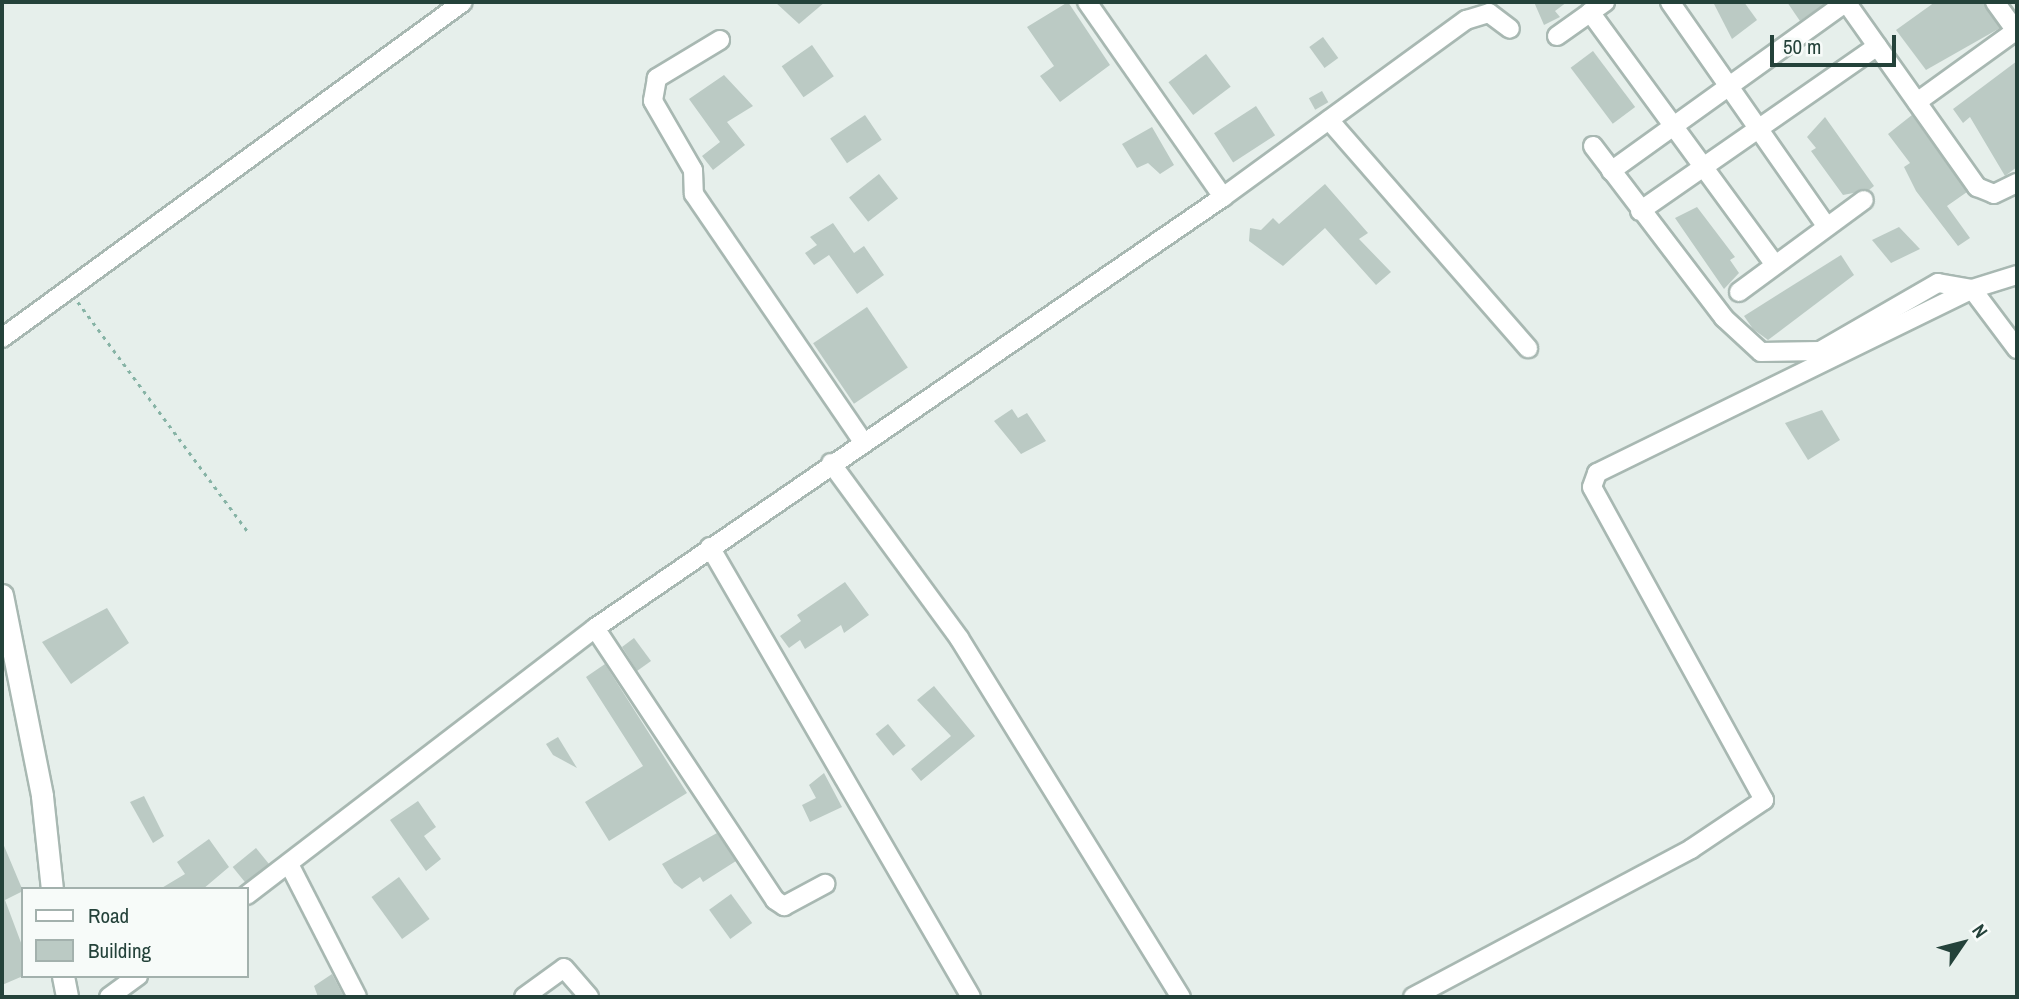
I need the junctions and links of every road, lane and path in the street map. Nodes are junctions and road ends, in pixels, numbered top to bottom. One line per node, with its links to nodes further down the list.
1 (463, 2): 26 (street)
2 (1087, 2): 20 (street)
3 (1670, 2): 11 (street)
4 (1995, 2): 7 (street)
5 (1597, 7): 8 (street); 14 (street)
6 (1510, 29): 13 (street)
7 (2017, 30): 12 (street)
8 (1557, 36)
9 (720, 40): 32 (street)
10 (1877, 46): 11 (street); 12 (street); 15 (street)
11 (1729, 86): 14 (street); 15 (street)
12 (1917, 102): 19 (street)
13 (1329, 120): 20 (street); 30 (street)
14 (1673, 126): 17 (street); 18 (street)
15 (1759, 129): 17 (street); 23 (street)
16 (1593, 146): 18 (street)
17 (1703, 167): 22 (street); 24 (street)
18 (1611, 171): 22 (street)
19 (2017, 183)
20 (1223, 197): 32 (street)
21 (1864, 200): 23 (street)
22 (1640, 211): 27 (street)
23 (1827, 227): 24 (street)
24 (1775, 265): 28 (street)
25 (2017, 275): 27 (street)
26 (68, 288): 29 (street); 34 (path)
27 (1972, 289): 31 (street); 51 (street)
28 (1739, 292)
29 (2, 338)
30 (1528, 348)
31 (2017, 349)
32 (863, 442): 33 (street)
33 (831, 463): 35 (street); 50 (street)
34 (249, 533)
35 (710, 547): 37 (street); 49 (street)
36 (2, 595): 40 (main road)
37 (595, 628): 38 (street); 39 (street)
38 (289, 864): 41 (street); 46 (street)
39 (825, 884)
40 (52, 887)
41 (248, 894)
42 (63, 978): 44 (main road)
43 (135, 978): 45 (street)
44 (66, 997)
45 (109, 997)
46 (357, 997)
47 (524, 997): 48 (street)
48 (589, 997)
49 (971, 997)
50 (1181, 997)
51 (1413, 997)

